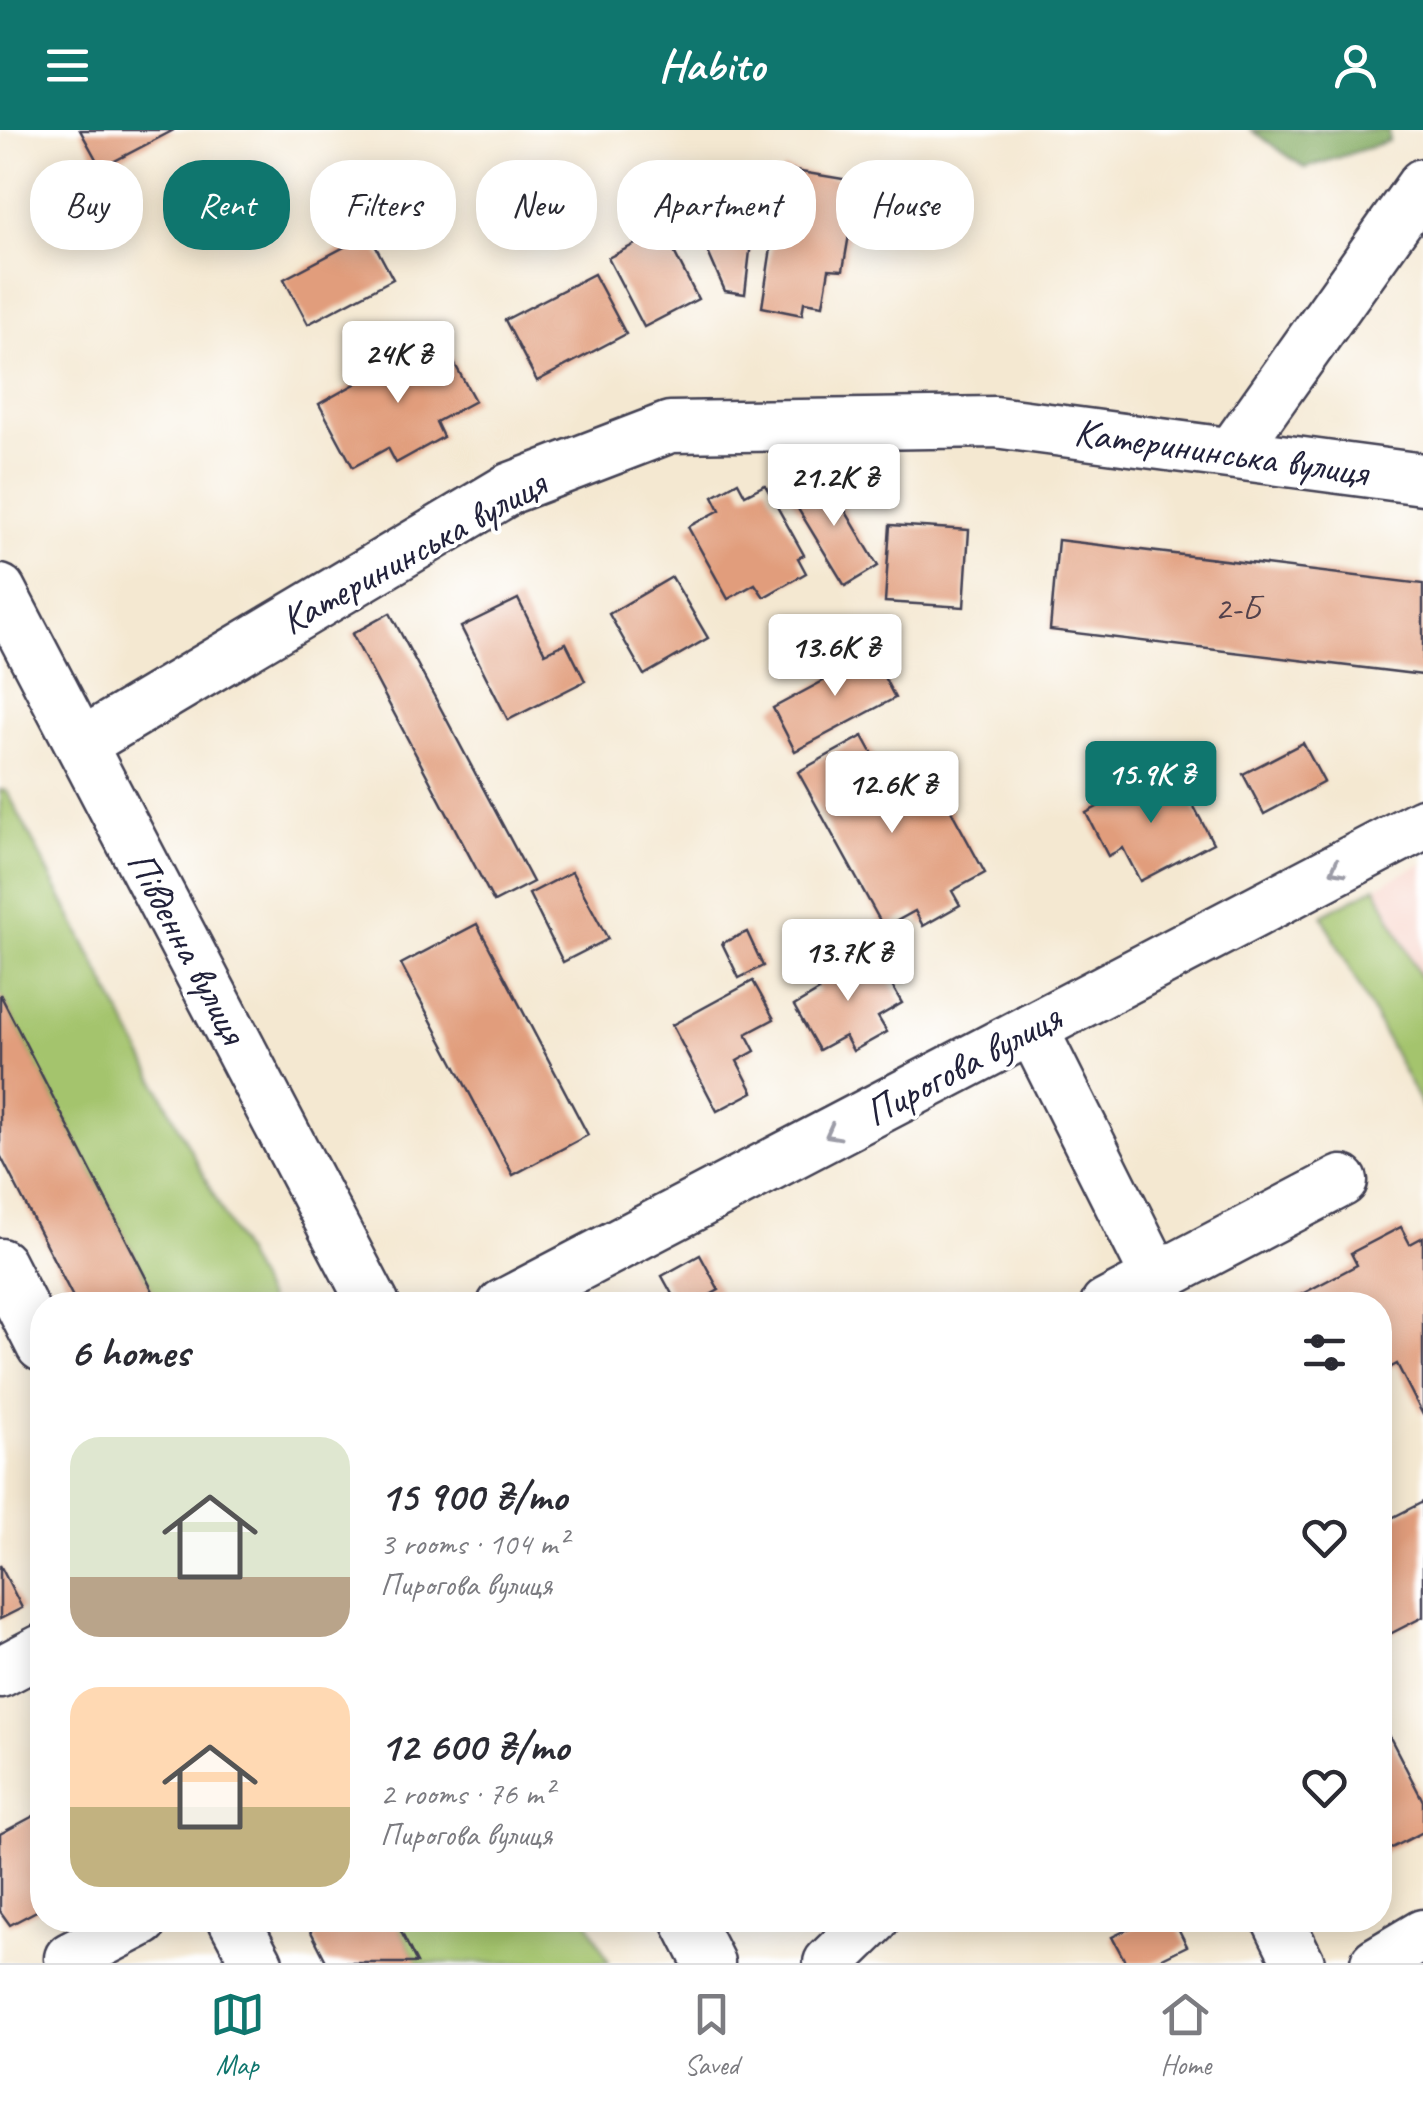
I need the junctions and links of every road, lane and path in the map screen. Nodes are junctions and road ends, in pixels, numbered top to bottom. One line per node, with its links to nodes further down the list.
1 (1423, 184): 2 (street)
2 (1232, 454): 3 (street, Катерининська вулиця); 5 (street, Катерининська вулиця)
3 (1423, 479)
4 (0, 590): 5 (street, Південна вулиця)
5 (81, 744): 11 (street, Південна вулиця)
6 (1423, 824): 7 (street, Пирогова вулиця, one-way to 7)
7 (1032, 1028): 10 (street); 12 (street, Пирогова вулиця, one-way to 12)
8 (1342, 1181): 10 (street)
9 (0, 1264): 14 (street)
10 (1157, 1278): 13 (street)
11 (367, 1292)
12 (528, 1292)
13 (1131, 1292)
14 (30, 1323)
15 (30, 1656): 16 (street)
16 (0, 1672)
17 (120, 1932): 23 (street)
18 (240, 1932): 24 (street)
19 (694, 1932): 25 (street)
20 (861, 1932): 26 (street)
21 (1284, 1932): 27 (street)
22 (1423, 1935): 28 (street)
23 (70, 1958)
24 (257, 1963)
25 (709, 1963)
26 (830, 1963)
27 (1299, 1963)
28 (1376, 1963)

